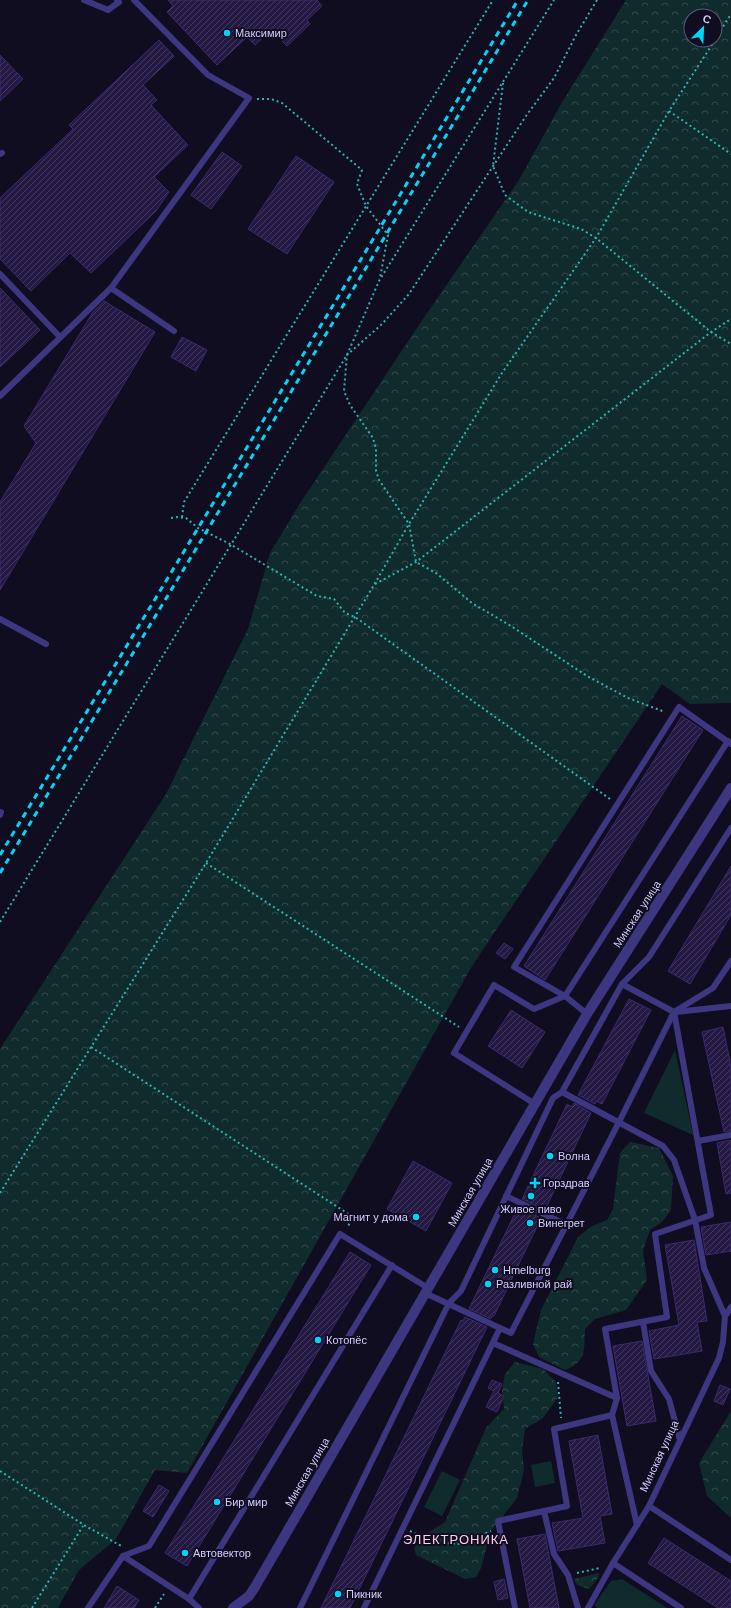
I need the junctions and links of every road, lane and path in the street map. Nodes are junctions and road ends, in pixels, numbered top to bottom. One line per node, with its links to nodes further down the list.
1 (84, 0): 2 (lane)
2 (117, 0)
3 (134, 0): 11 (lane)
4 (493, 0): 15 (path)
5 (554, 0): 10 (path)
6 (597, 0): 14 (path)
7 (731, 14): 8 (path)
8 (723, 27)
9 (710, 48): 12 (path)
10 (504, 82): 14 (path); 18 (path)
11 (249, 98): 15 (path); 19 (lane)
12 (670, 111): 13 (path); 16 (path)
13 (731, 154)
14 (494, 166): 16 (path); 25 (path)
15 (366, 206): 18 (path); 27 (path)
16 (596, 238): 22 (path); 29 (path)
17 (0, 274): 23 (lane)
18 (379, 281): 25 (path)
19 (111, 288): 21 (lane); 23 (lane)
20 (731, 319): 22 (path)
21 (174, 331)
22 (712, 332): 24 (path); 31 (path)
23 (60, 337): 26 (lane)
24 (731, 344)
25 (346, 355): 29 (path); 30 (path)
26 (0, 396)
27 (182, 517): 28 (path); 30 (path)
28 (171, 518)
29 (409, 524): 31 (path); 32 (path)
30 (230, 544): 33 (path); 42 (path)
31 (416, 562): 32 (path); 36 (path)
32 (374, 585): 33 (path)
33 (354, 617): 39 (path); 41 (path)
34 (0, 619): 35 (lane)
35 (46, 644)
36 (674, 716): 37 (lane); 39 (lane)
37 (729, 743): 45 (lane)
38 (731, 788): 48 (street, Минская улица)
39 (617, 804): 45 (lane)
40 (731, 828): 44 (lane)
41 (206, 862): 49 (path); 50 (path)
42 (0, 922)
43 (731, 962): 47 (lane)
44 (622, 984): 47 (lane); 51 (lane)
45 (565, 996): 48 (lane); 49 (lane)
46 (731, 1006): 47 (lane)
47 (674, 1012): 53 (lane); 55 (lane)
48 (587, 1014): 52 (street, Минская улица)
49 (467, 1032): 52 (lane)
50 (91, 1047): 56 (path); 60 (path)
51 (562, 1092): 53 (lane); 57 (lane)
52 (535, 1104): 62 (street, Минская улица)
53 (620, 1122): 58 (lane); 59 (lane)
54 (731, 1135): 55 (lane)
55 (698, 1141): 58 (lane)
56 (0, 1193)
57 (506, 1196): 59 (lane); 63 (lane)
58 (695, 1220): 65 (lane); 66 (lane)
59 (567, 1225): 67 (lane)
60 (342, 1235): 61 (lane); 81 (lane)
61 (392, 1266): 62 (lane); 87 (lane)
62 (427, 1290): 63 (lane); 92 (street, Минская улица)
63 (449, 1303): 67 (lane); 93 (lane)
64 (731, 1307): 65 (lane, Минская улица)
65 (725, 1316): 73 (lane, Минская улица)
66 (642, 1322): 70 (lane); 73 (lane)
67 (500, 1328): 68 (lane)
68 (493, 1343): 69 (lane); 80 (lane)
69 (558, 1372): 70 (lane); 72 (path)
70 (617, 1398): 71 (lane)
71 (612, 1416): 72 (lane); 79 (lane)
72 (561, 1427): 76 (lane)
73 (680, 1440): 75 (lane, Минская улица)
74 (0, 1471): 78 (path)
75 (649, 1506): 79 (lane, Минская улица); 83 (lane)
76 (544, 1511): 77 (lane); 85 (lane)
77 (498, 1521): 80 (path); 95 (lane)
78 (84, 1525): 81 (path); 88 (path)
79 (637, 1525): 84 (lane, Минская улица)
80 (403, 1528): 94 (lane)
81 (133, 1552): 82 (lane)
82 (123, 1556): 86 (lane); 89 (lane)
83 (731, 1560)
84 (612, 1564): 85 (path); 97 (lane, Минская улица); 98 (lane)
85 (568, 1575): 96 (lane)
86 (169, 1586): 87 (lane); 90 (path)
87 (189, 1599): 91 (lane)
88 (32, 1608)
89 (88, 1608)
90 (155, 1608)
91 (199, 1608)
92 (233, 1608)
93 (300, 1608)
94 (364, 1608)
95 (515, 1608)
96 (578, 1608)
97 (588, 1608)
98 (681, 1608)

